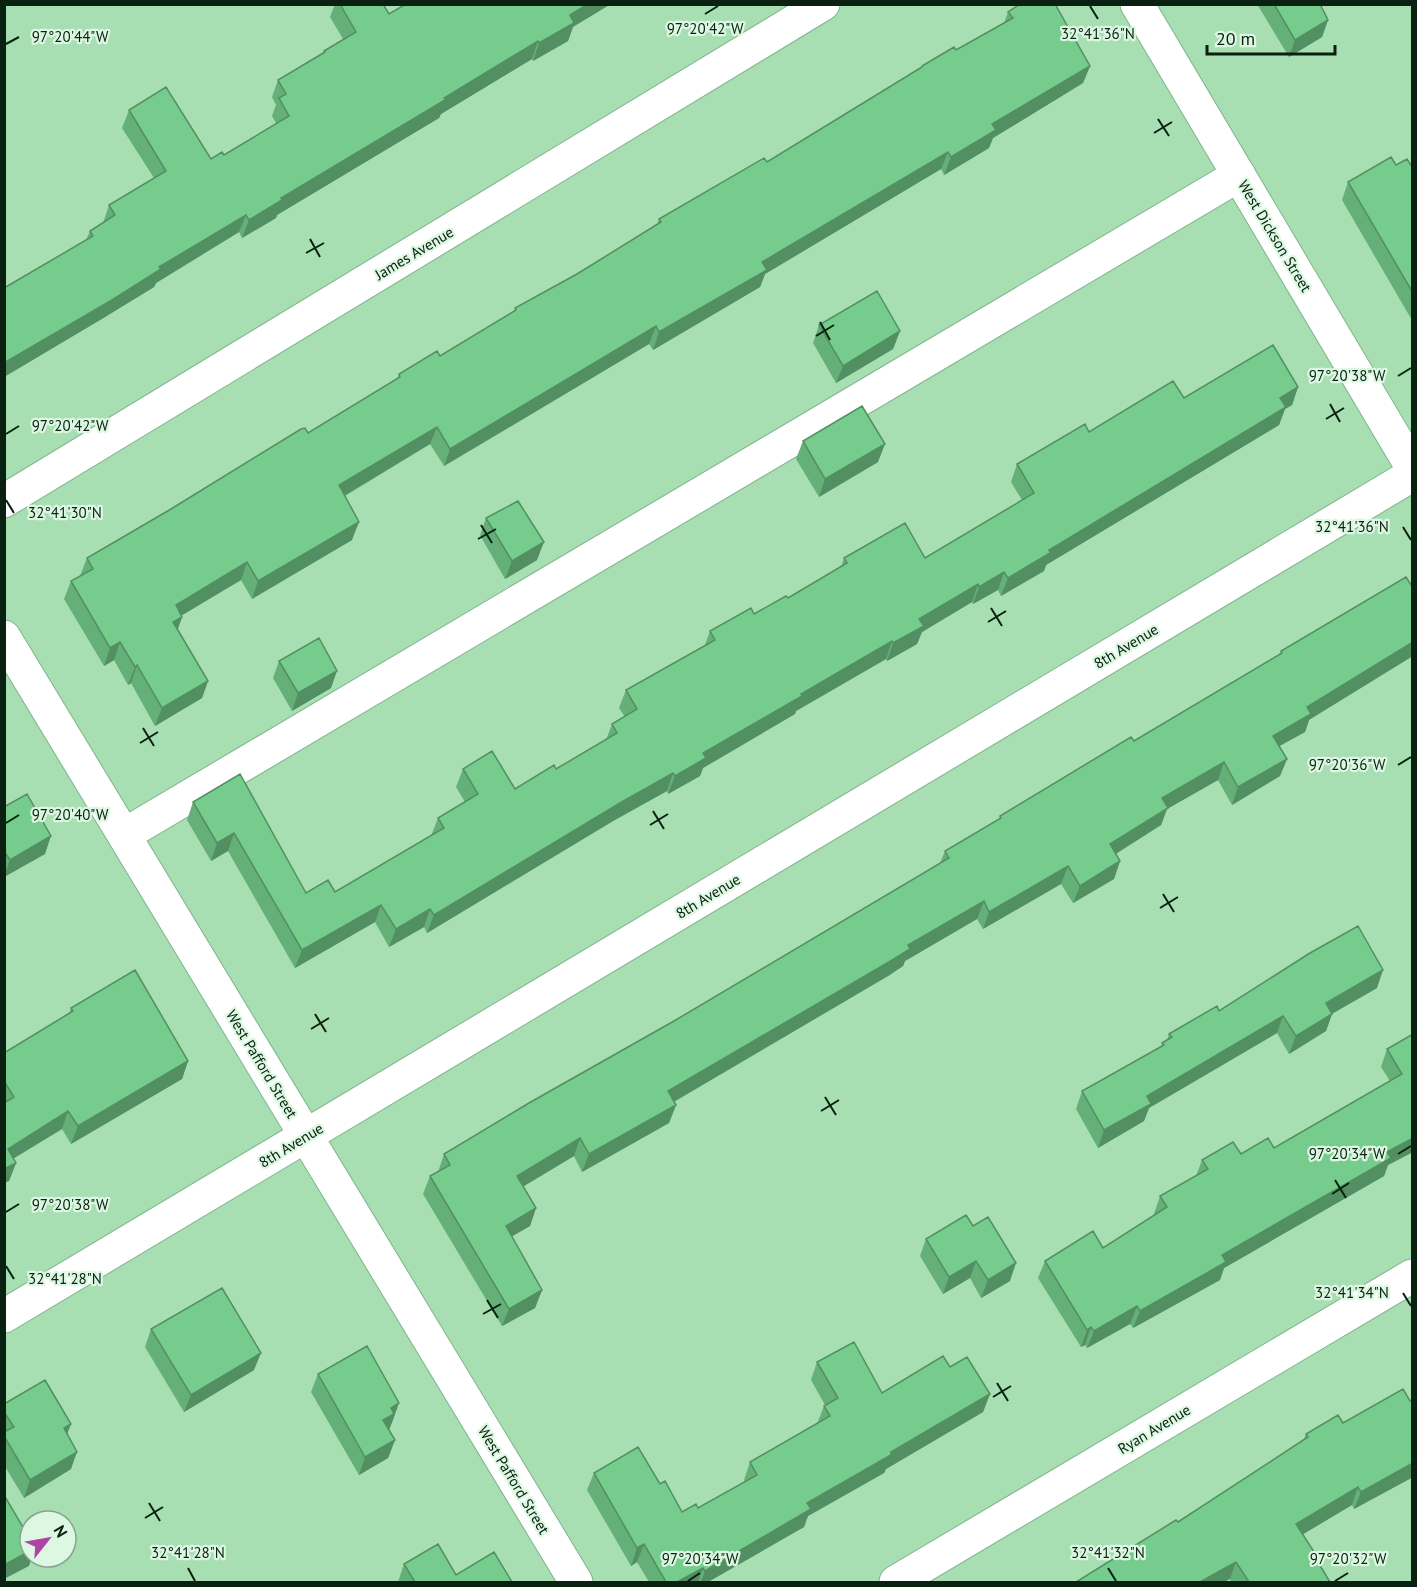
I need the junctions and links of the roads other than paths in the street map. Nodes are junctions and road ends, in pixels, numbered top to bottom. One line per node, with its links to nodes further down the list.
1 (823, 4): 6 (street, James Avenue)
2 (1137, 4): 3 (street, West Dickson Street)
3 (1239, 175): 4 (street, West Dickson Street); 8 (street)
4 (1413, 467)
5 (1413, 475): 9 (street, 8th Avenue)
6 (4, 501)
7 (4, 637): 8 (street, West Pafford Street)
8 (124, 835): 9 (street, West Pafford Street)
9 (306, 1136): 11 (street, 8th Avenue); 12 (street, West Pafford Street)
10 (1413, 1276): 13 (street, Ryan Avenue)
11 (4, 1316)
12 (576, 1582)
13 (896, 1582)

